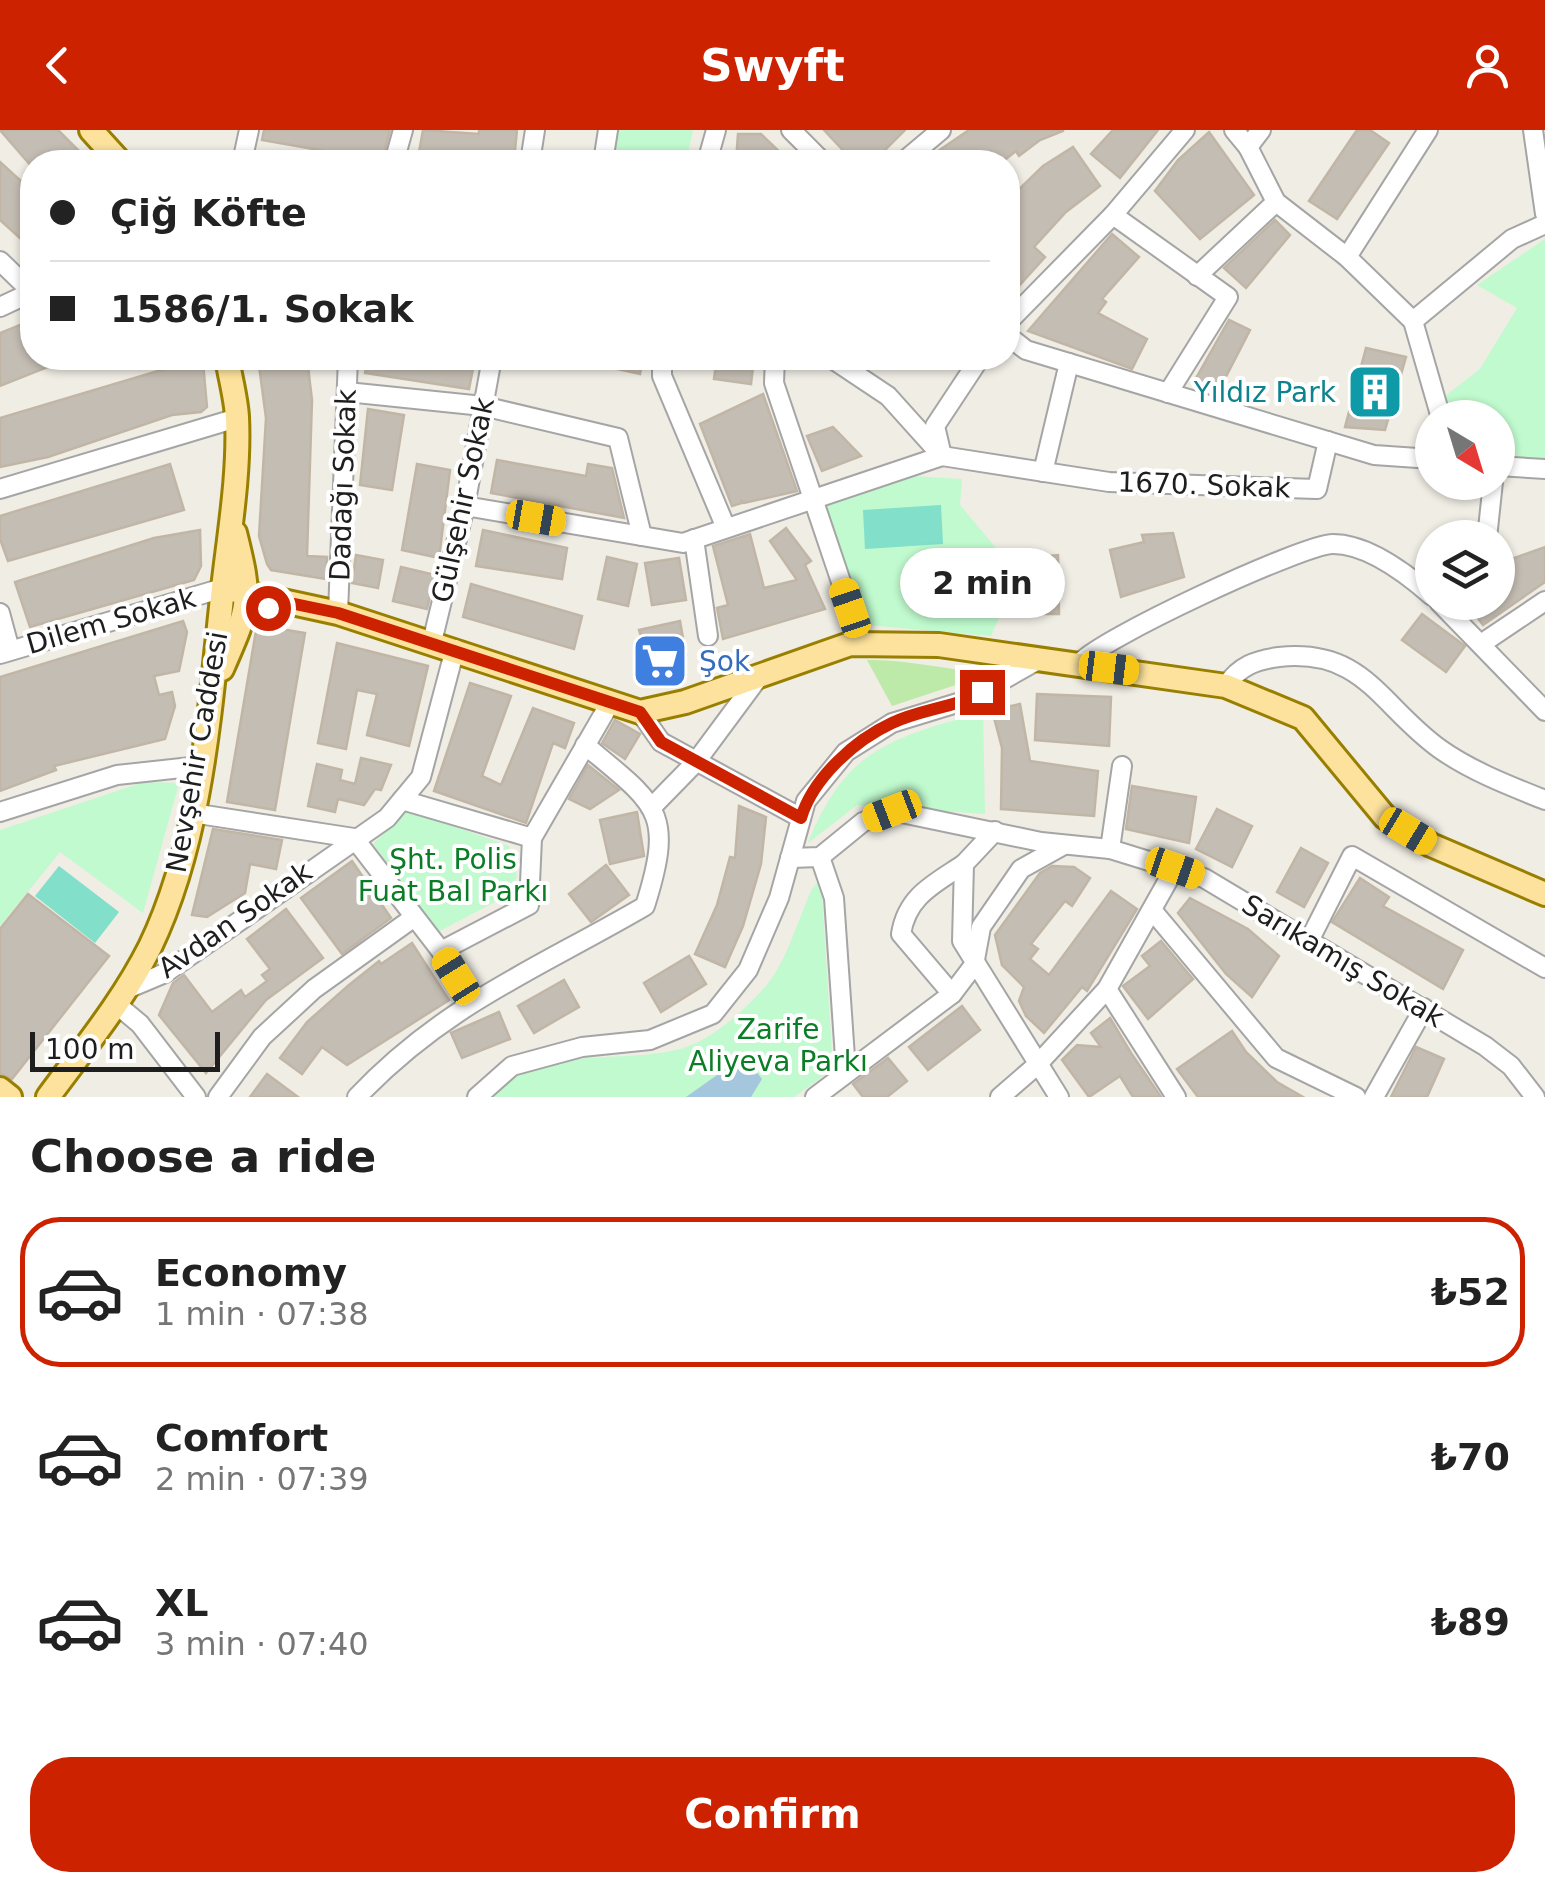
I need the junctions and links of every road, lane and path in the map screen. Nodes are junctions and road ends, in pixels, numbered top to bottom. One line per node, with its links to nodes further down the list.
1 (91, 130): 10 (main road)
2 (941, 130): 11 (street)
3 (1185, 130): 13 (street)
4 (1234, 130): 9 (street)
5 (1261, 130): 9 (street)
6 (1404, 130): 8 (street)
7 (1534, 130): 14 (street)
8 (1425, 136): 16 (street)
9 (1248, 147): 12 (street)
10 (109, 150)
11 (918, 150)
12 (1276, 202): 16 (street); 18 (street)
13 (1113, 214): 18 (street); 20 (street)
14 (1545, 214)
15 (1545, 224): 21 (street)
16 (1347, 257): 21 (street)
17 (0, 262): 19 (street)
18 (1197, 276): 32 (street)
19 (20, 281)
20 (1020, 310)
21 (1413, 321): 33 (street)
22 (1020, 345): 23 (street)
23 (1069, 363): 32 (street); 41 (street)
24 (229, 370): 35 (main road, Nevşehir Caddesi)
25 (348, 370): 31 (street, Dadağı Sokak)
26 (490, 370): 34 (street, Gülşehir Sokak)
27 (662, 370): 46 (street)
28 (775, 370): 43 (street)
29 (848, 370): 37 (street)
30 (972, 370): 37 (street)
31 (347, 392): 34 (street); 54 (street, Dadağı Sokak)
32 (1168, 394): 36 (street)
33 (1436, 400)
34 (483, 406): 44 (street, Gülşehir Sokak); 47 (street)
35 (237, 418): 42 (street); 45 (main road, Nevşehir Caddesi)
36 (1328, 441): 38 (street); 41 (street, 1670. Sokak)
37 (942, 456): 41 (street); 43 (street)
38 (1415, 458)
39 (1515, 467): 40 (street)
40 (1545, 469)
41 (1043, 472)
42 (0, 489)
43 (812, 497): 46 (street); 57 (street)
44 (465, 506): 47 (street); 59 (street, Gülşehir Sokak)
45 (230, 514): 50 (main road, Nevşehir Caddesi); 51 (main road)
46 (726, 528): 48 (street)
47 (642, 536): 48 (street)
48 (694, 539): 56 (street)
49 (1415, 582): 62 (street)
50 (222, 599): 51 (main road); 60 (street, Dilem Sokak); 64 (main road, Nevşehir Caddesi)
51 (248, 602): 54 (main road); 64 (main road)
52 (1545, 602): 58 (street)
53 (0, 613): 60 (street)
54 (338, 613): 59 (main road)
55 (1457, 620): 58 (street)
56 (708, 636)
57 (862, 644): 61 (main road); 63 (main road)
58 (1481, 644): 67 (street)
59 (444, 645): 66 (main road); 73 (street, Avdan Sokak)
60 (5, 652)
61 (1040, 659): 62 (main road); 78 (street)
62 (1079, 664): 65 (main road)
63 (762, 674): 68 (main road); 70 (street)
64 (214, 686): 71 (main road, Nevşehir Caddesi)
65 (1226, 686): 74 (street); 88 (main road)
66 (610, 703): 68 (main road); 69 (street)
67 (1545, 711)
68 (640, 712): 70 (street)
69 (586, 745): 75 (street); 81 (street)
70 (695, 762): 75 (street); 78 (street)
71 (200, 766): 76 (street); 77 (main road, Nevşehir Caddesi)
72 (1122, 766): 83 (street)
73 (402, 800): 80 (street, Avdan Sokak); 81 (street)
74 (1545, 800)
75 (651, 808): 98 (street)
76 (0, 812)
77 (192, 813): 80 (street); 97 (main road, Nevşehir Caddesi)
78 (801, 818): 85 (street)
79 (995, 831): 82 (street, Sarıkamış Sokak); 84 (street, Sarıkamış Sokak); 86 (street)
80 (354, 838): 90 (street); 97 (street, Avdan Sokak)
81 (532, 838): 92 (street)
82 (1065, 844): 83 (street, Sarıkamış Sokak); 93 (street)
83 (1110, 849): 87 (street, Sarıkamış Sokak)
84 (820, 857): 85 (street); 101 (street)
85 (790, 858): 104 (street)
86 (964, 864): 93 (street); 96 (street)
87 (1175, 868): 89 (street); 91 (street, Sarıkamış Sokak)
88 (1545, 894)
89 (1152, 910): 95 (street); 113 (street)
90 (413, 918): 92 (street); 108 (street)
91 (1310, 939): 94 (street); 99 (street, Sarıkamış Sokak)
92 (441, 952): 98 (street)
93 (974, 965): 96 (street); 100 (street)
94 (1545, 968)
95 (1107, 989): 100 (street); 112 (street)
96 (952, 994): 101 (street)
97 (122, 996): 106 (main road, Nevşehir Caddesi); 107 (street)
98 (472, 1000): 109 (street)
99 (1424, 1008): 114 (street); 115 (street, Sarıkamış Sokak)
100 (1037, 1065): 110 (street); 111 (street)
101 (846, 1072): 103 (street)
102 (0, 1089): 105 (main road)
103 (827, 1093)
104 (477, 1096)
105 (10, 1097)
106 (48, 1097)
107 (196, 1097)
108 (218, 1097)
109 (357, 1097)
110 (1000, 1097)
111 (1060, 1097)
112 (1176, 1097)
113 (1356, 1097)
114 (1374, 1097)
115 (1535, 1097)

